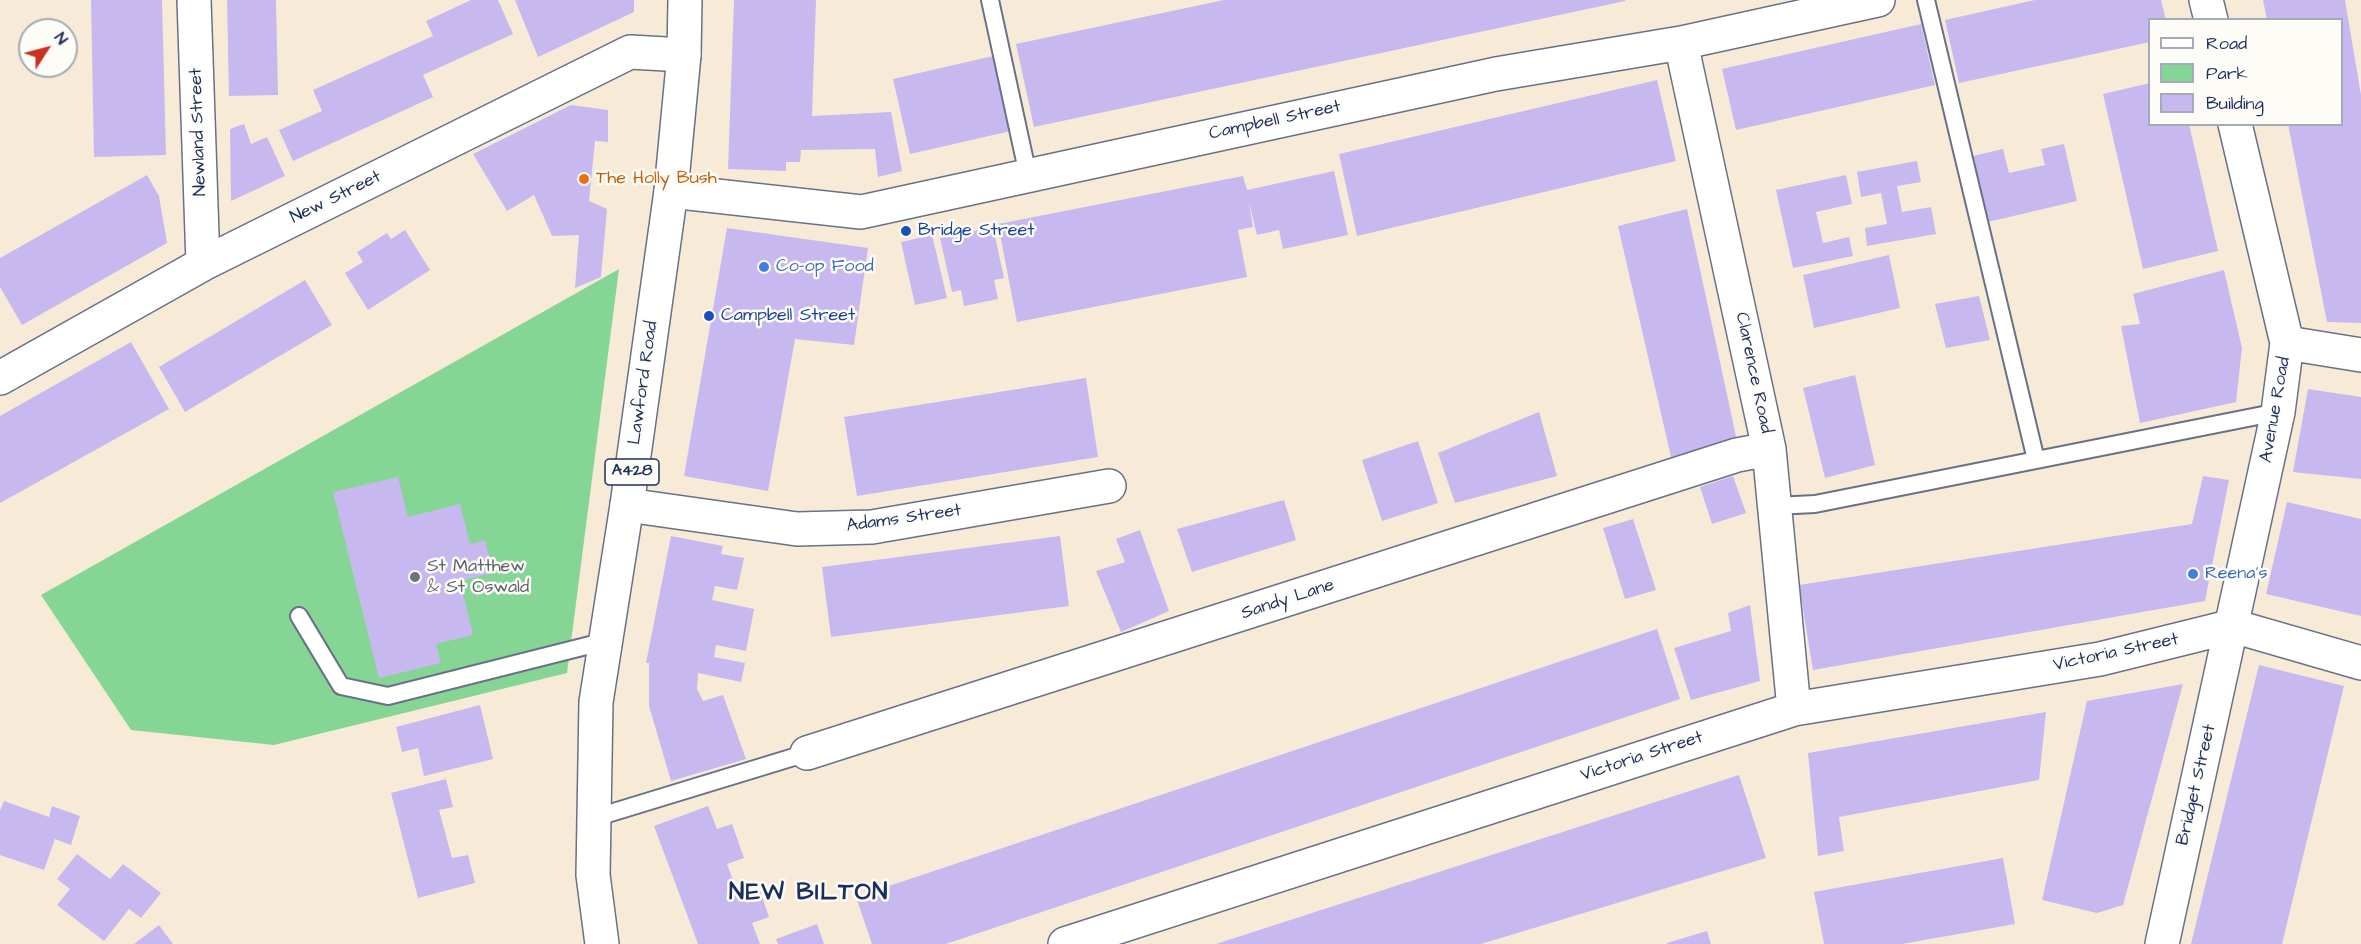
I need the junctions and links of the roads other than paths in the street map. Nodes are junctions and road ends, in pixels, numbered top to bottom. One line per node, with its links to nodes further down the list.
1 (194, 0): 13 (street, Newland Street)
2 (685, 0): 9 (street, Lawford Road / A428)
3 (990, 0): 11 (lane)
4 (1878, 0): 8 (street, Campbell Street)
5 (1926, 0): 19 (lane)
6 (2206, 0): 7 (street)
7 (2210, 18)
8 (1681, 43): 11 (street, Campbell Street); 18 (street, Clarence Road)
9 (684, 55): 12 (street, Lawford Road / A428); 13 (street, New Street)
10 (2235, 126): 14 (street, Avenue Road)
11 (1028, 175): 12 (street, Campbell Street)
12 (671, 191): 21 (street, Lawford Road / A428)
13 (203, 264): 16 (street, New Street)
14 (2287, 343): 15 (street); 17 (street, Avenue Road)
15 (2361, 355)
16 (0, 378)
17 (2278, 412): 19 (lane); 24 (street, Avenue Road)
18 (1769, 449): 22 (street, Clarence Road); 28 (street, Sandy Lane)
19 (2036, 460): 22 (lane)
20 (1109, 486): 21 (street, Adams Street)
21 (627, 505): 25 (street, Lawford Road / A428)
22 (1775, 506): 27 (street, Clarence Road)
23 (299, 616): 25 (lane)
24 (2233, 626): 26 (street); 27 (street, Victoria Street); 32 (street, Bridget Street)
25 (606, 641): 29 (street, Lawford Road / A428)
26 (2361, 663)
27 (1794, 709): 31 (street, Victoria Street)
28 (807, 753): 29 (lane)
29 (594, 818): 30 (street, Lawford Road / A428)
30 (602, 944)
31 (1065, 944)
32 (2162, 944)

